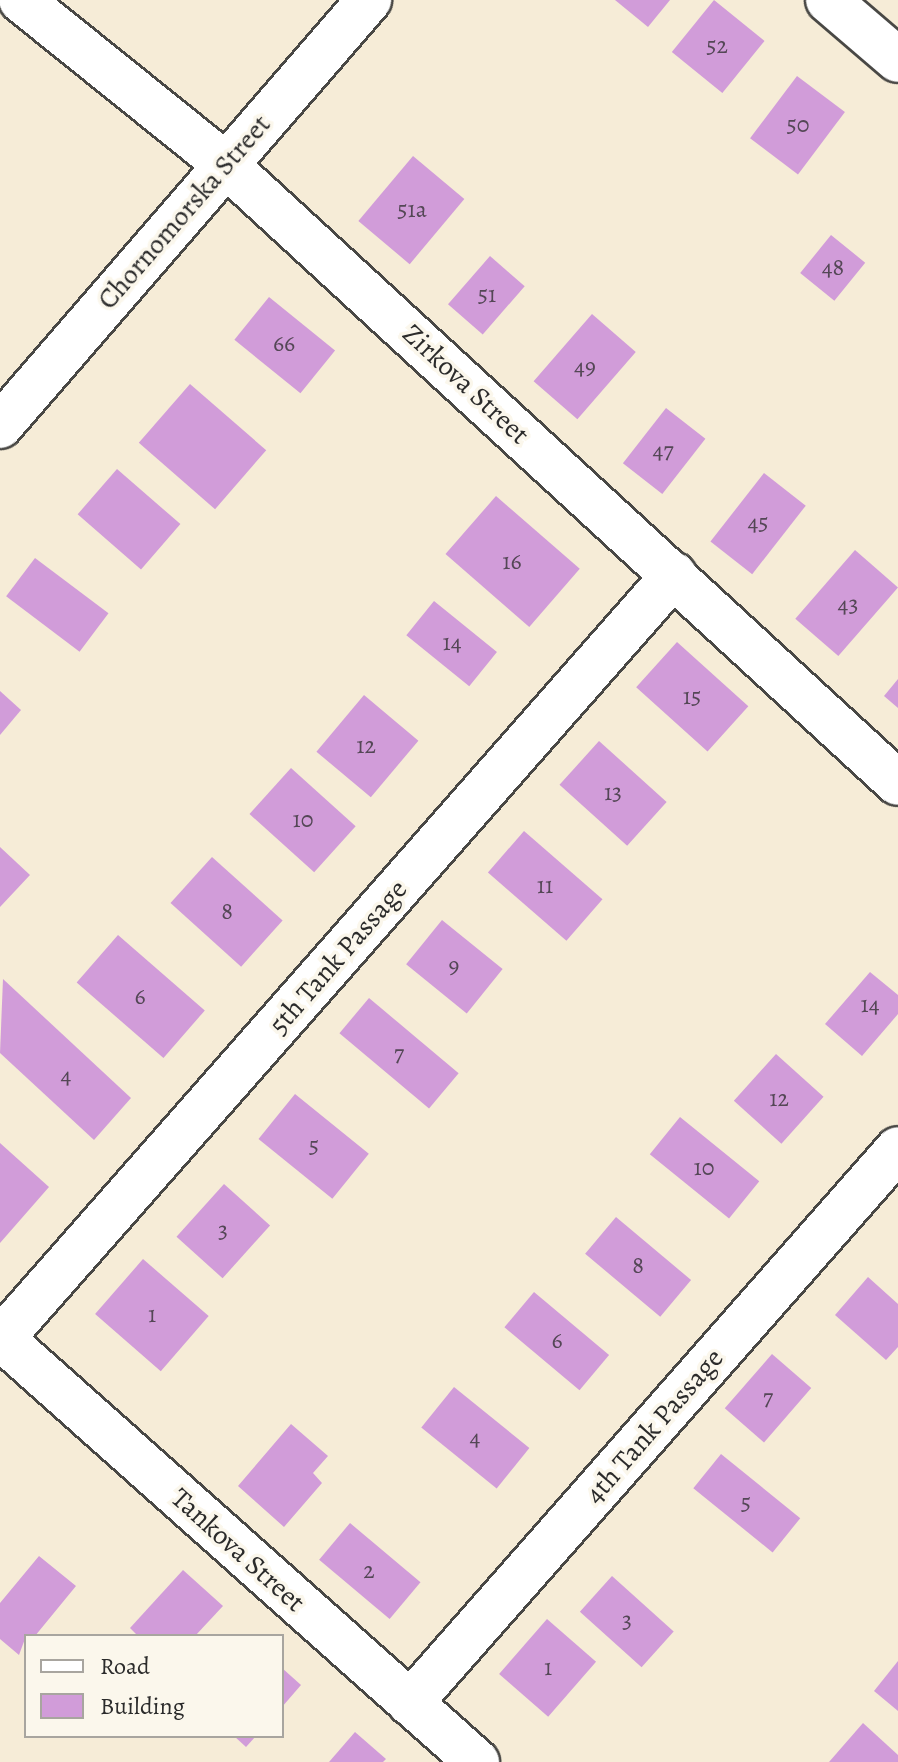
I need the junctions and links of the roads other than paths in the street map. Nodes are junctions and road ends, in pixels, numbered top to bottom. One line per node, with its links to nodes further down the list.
1 (21, 0): 5 (street, Zirkova Street)
2 (369, 0): 5 (street, Chornomorska Street)
3 (828, 0): 4 (street)
4 (898, 60)
5 (225, 164): 6 (street, Chornomorska Street); 7 (street, Zirkova Street)
6 (0, 426)
7 (674, 575): 8 (street, Zirkova Street); 10 (street, 5th Tank Passage)
8 (898, 783)
9 (898, 1149): 11 (street, 4th Tank Passage)
10 (1, 1337): 11 (street, Tankova Street)
11 (410, 1703): 12 (street, Tankova Street)
12 (477, 1762)

